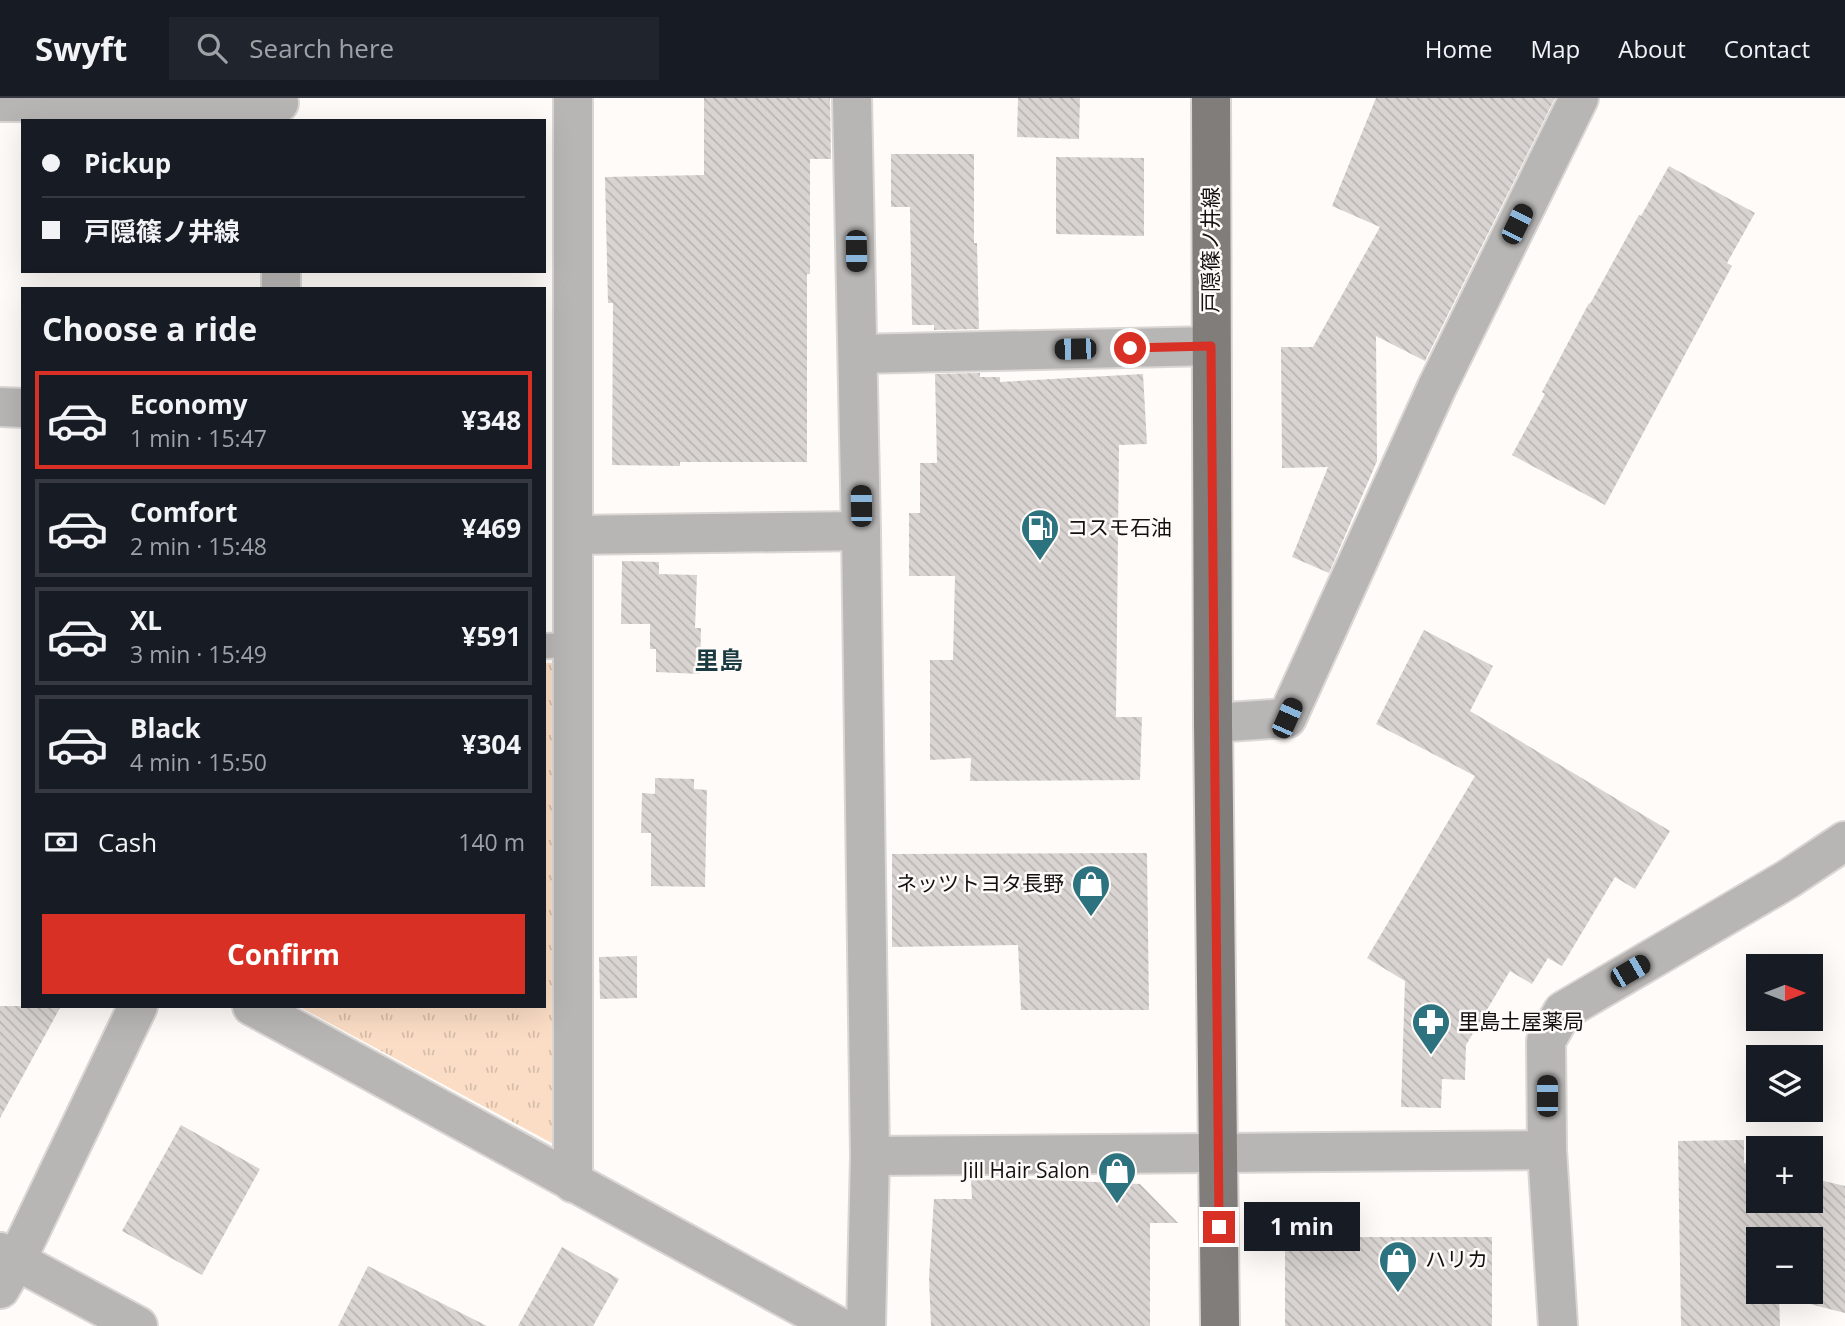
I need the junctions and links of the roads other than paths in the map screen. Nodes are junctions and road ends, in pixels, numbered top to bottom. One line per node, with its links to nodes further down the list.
1 (573, 98): 12 (street)
2 (852, 98): 8 (street)
3 (1211, 98): 7 (main road, 戸隠篠ノ井線)
4 (1579, 98): 14 (street)
5 (0, 102): 6 (street)
6 (279, 107)
7 (1211, 346): 8 (street); 14 (main road, 戸隠篠ノ井線)
8 (858, 354): 11 (street)
9 (0, 407): 10 (street)
10 (21, 408)
11 (861, 531): 12 (street); 20 (street)
12 (573, 535): 13 (street)
13 (559, 645): 21 (street)
14 (1213, 723): 19 (main road, 戸隠篠ノ井線)
15 (1845, 841): 18 (street)
16 (137, 1008): 22 (street)
17 (256, 1008): 21 (street)
18 (1547, 1150): 19 (street); 27 (street)
19 (1218, 1153): 20 (street); 26 (main road, 戸隠篠ノ井線)
20 (870, 1156): 25 (street)
21 (573, 1183): 24 (street)
22 (5, 1267): 23 (street)
23 (138, 1326)
24 (837, 1326)
25 (866, 1326)
26 (1220, 1326)
27 (1558, 1326)

